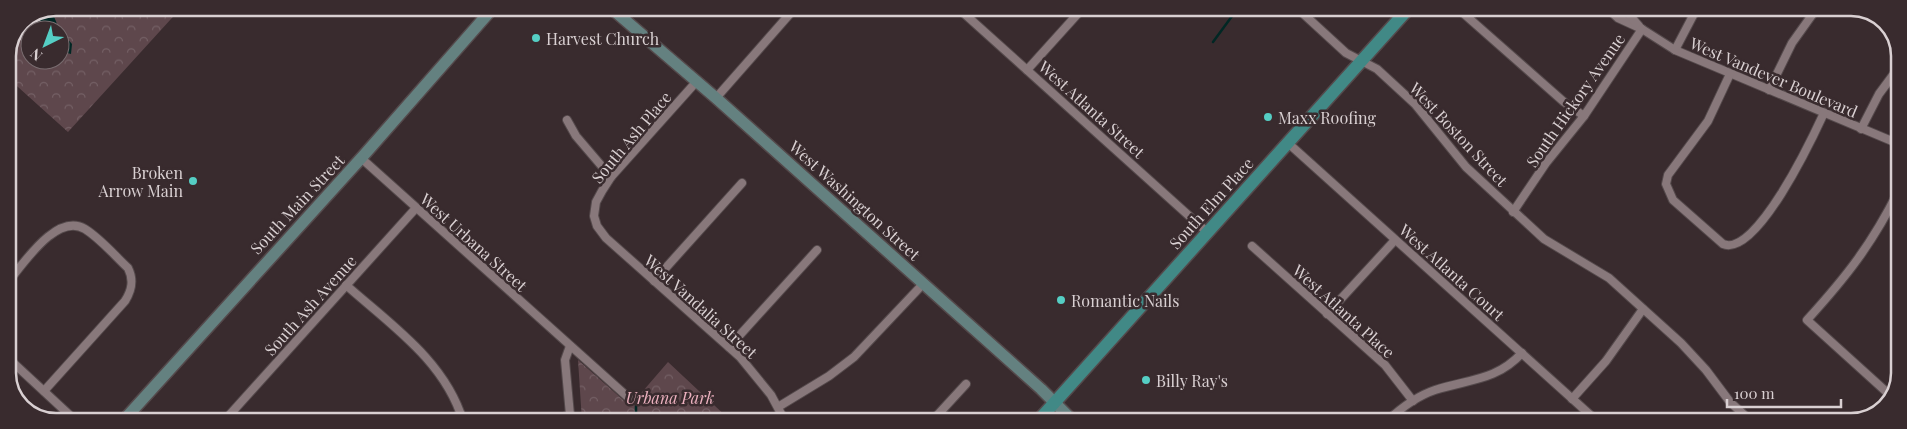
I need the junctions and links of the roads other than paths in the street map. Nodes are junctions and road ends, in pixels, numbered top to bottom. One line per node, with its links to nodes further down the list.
1 (486, 16): 28 (main road, South Main Street)
2 (620, 16): 19 (main road, West Washington Street)
3 (788, 16): 21 (street)
4 (967, 16): 16 (street, West Atlanta Street)
5 (1076, 16): 16 (street)
6 (1306, 16): 15 (street, West Boston Street)
7 (1402, 16): 15 (main road, South Elm Place)
8 (1466, 16): 23 (street)
9 (1616, 16): 13 (street, West Vandever Boulevard)
10 (1630, 16): 13 (street, West Vandever Boulevard)
11 (1693, 16): 14 (street)
12 (1811, 16): 20 (street)
13 (1642, 29): 14 (street, West Vandever Boulevard); 23 (street, South Hickory Avenue)
14 (1675, 50): 17 (street, West Vandever Boulevard)
15 (1362, 61): 27 (main road, South Elm Place); 33 (street, West Boston Street)
16 (1027, 70): 35 (street, West Atlanta Street)
17 (1730, 74): 20 (street, West Vandever Boulevard); 22 (street)
18 (1891, 77): 25 (street)
19 (697, 81): 21 (main road, West Washington Street); 29 (street, South Ash Place)
20 (1769, 90): 22 (street, West Vandever Boulevard)
21 (716, 98): 41 (main road, West Washington Street)
22 (1824, 113): 25 (street, West Vandever Boulevard)
23 (1584, 116): 33 (street, South Hickory Avenue)
24 (567, 120): 29 (street)
25 (1861, 129): 26 (street, West Vandever Boulevard)
26 (1891, 141)
27 (1288, 143): 35 (main road, South Elm Place); 36 (street, West Atlanta Court)
28 (361, 158): 32 (street, West Urbana Street); 58 (main road, South Main Street)
29 (611, 177): 34 (street, South Ash Place)
30 (742, 183): 40 (street)
31 (1891, 206): 51 (street)
32 (416, 208): 42 (street, South Ash Avenue); 45 (street, West Urbana Street)
33 (1514, 212): 43 (street, West Boston Street)
34 (594, 216): 40 (street, West Vandalia Street)
35 (1207, 232): 55 (main road, South Elm Place)
36 (1395, 240): 44 (street); 47 (street, West Atlanta Court)
37 (1252, 246): 44 (street, West Atlanta Place)
38 (817, 250): 46 (street)
39 (16, 273): 50 (street)
40 (654, 281): 46 (street, West Vandalia Street)
41 (923, 284): 55 (main road, West Washington Street); 56 (street)
42 (346, 285): 59 (street, South Ash Avenue); 60 (street)
43 (1644, 309): 53 (street); 68 (street, West Boston Street)
44 (1327, 314): 54 (street, West Atlanta Place)
45 (570, 346): 52 (street, West Urbana Street); 61 (street)
46 (729, 347): 56 (street, West Vandalia Street)
47 (1522, 353): 53 (street, West Atlanta Court); 54 (street)
48 (16, 365): 50 (street)
49 (966, 384): 63 (street)
50 (44, 391): 57 (street)
51 (1886, 392)
52 (630, 399)
53 (1572, 399): 67 (street, West Atlanta Court)
54 (1413, 401): 66 (street)
55 (1055, 403): 64 (main road, South Elm Place); 65 (main road, West Washington Street)
56 (778, 407): 62 (street, West Vandalia Street)
57 (68, 413)
58 (129, 413)
59 (231, 413)
60 (460, 413)
61 (570, 413)
62 (781, 413)
63 (939, 413)
64 (1046, 413)
65 (1065, 413)
66 (1398, 413)
67 (1589, 413)
68 (1742, 413)

